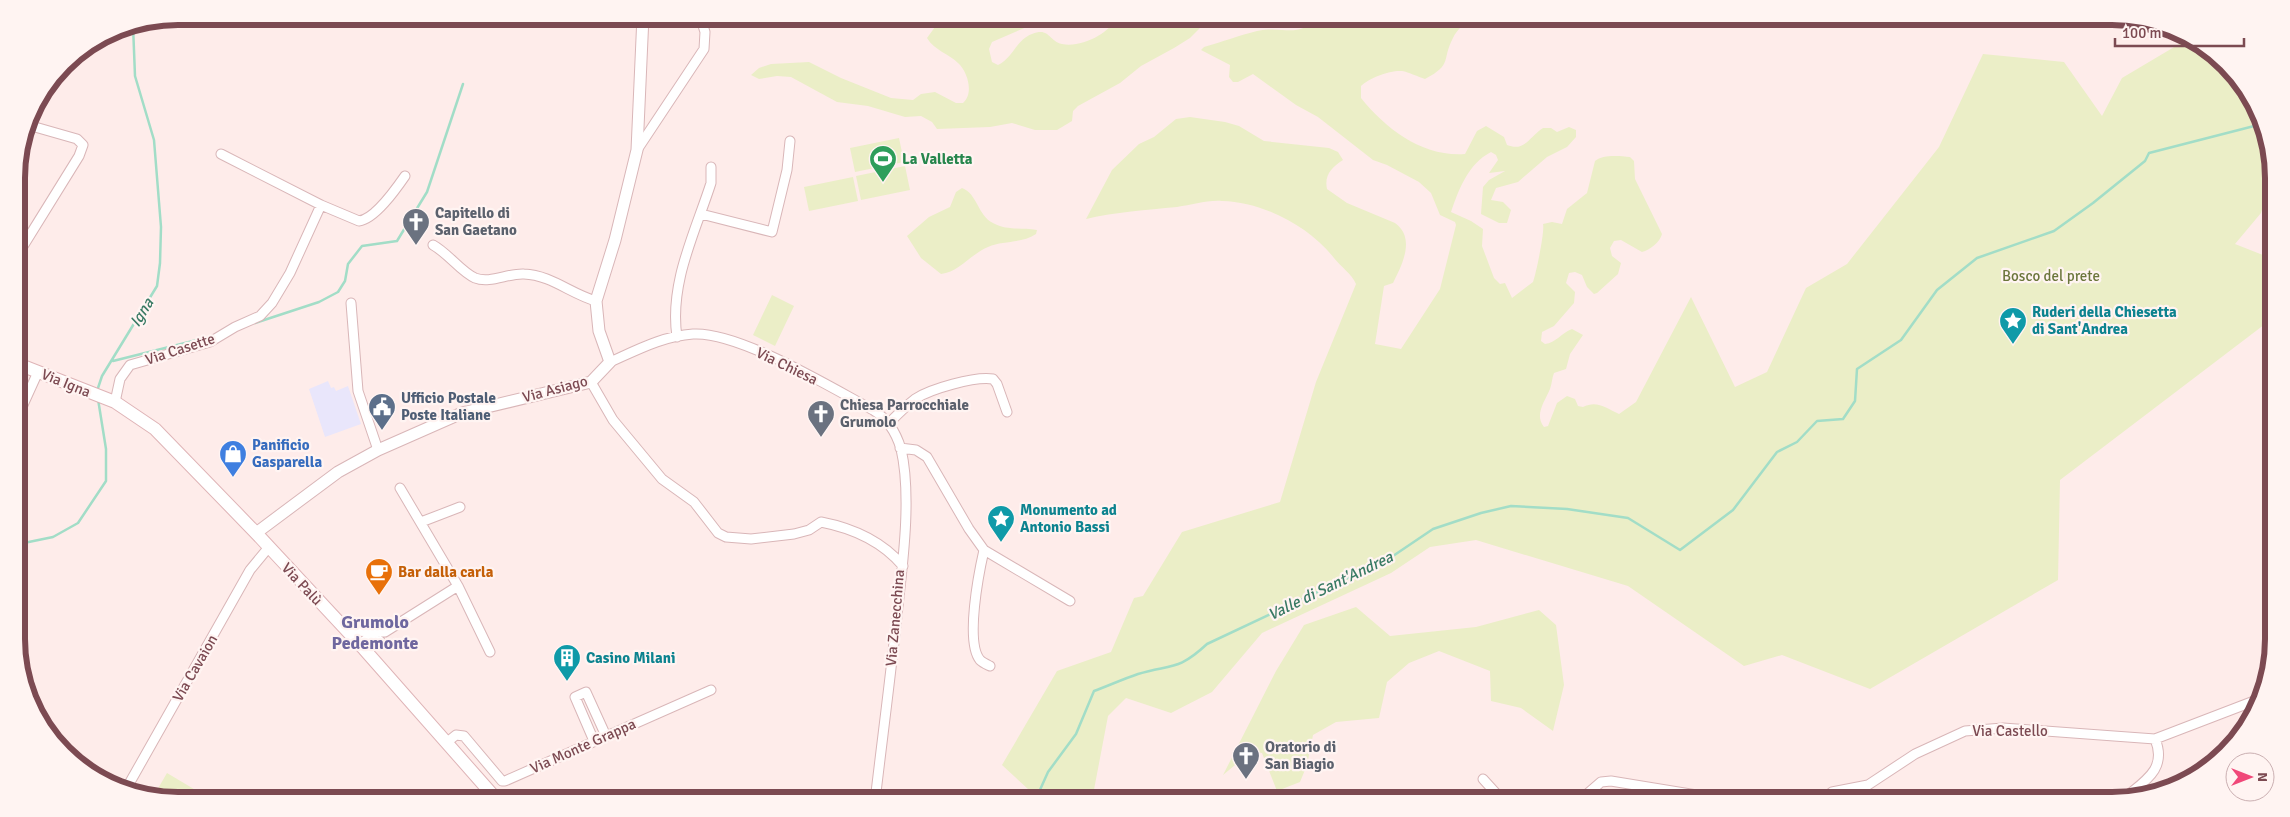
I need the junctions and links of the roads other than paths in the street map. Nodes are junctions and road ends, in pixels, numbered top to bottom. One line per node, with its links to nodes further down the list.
1 (643, 25): 5 (street)
2 (703, 25): 5 (street)
3 (35, 127): 11 (street)
4 (790, 141): 10 (street)
5 (637, 150): 13 (street)
6 (220, 154): 9 (street)
7 (710, 166): 10 (street)
8 (405, 176): 9 (street)
9 (322, 205): 21 (street, Via Casette)
10 (701, 214): 15 (street)
11 (25, 243)
12 (433, 244): 13 (street)
13 (596, 301): 16 (street)
14 (351, 303): 25 (street)
15 (677, 337): 16 (street, Via Chiesa); 23 (street, Via Chiesa)
16 (610, 362): 19 (street, Via Asiago)
17 (25, 367): 18 (main road, Via Igna)
18 (38, 372): 20 (street); 21 (main road, Via Igna)
19 (591, 382): 25 (street, Via Asiago); 32 (street, Via Zanecchina)
20 (25, 401)
21 (112, 401): 29 (main road, Via Palù)
22 (1007, 412): 23 (street)
23 (889, 423): 24 (street, Via Chiesa)
24 (900, 448): 31 (street); 32 (street, Via Chiesa)
25 (378, 450): 29 (street, Via Asiago)
26 (400, 488): 28 (street)
27 (460, 507): 28 (street)
28 (421, 522): 33 (street)
29 (256, 533): 30 (main road, Via Palù)
30 (268, 547): 35 (main road, Via Palù); 48 (street, Via Cavaion)
31 (984, 550): 34 (street); 40 (street)
32 (903, 566): 51 (street, Via Zanecchina)
33 (458, 586): 36 (street); 38 (street)
34 (1070, 601)
35 (346, 631): 36 (street); 37 (main road, Via Palù)
36 (380, 635): 37 (street); 39 (street)
37 (363, 649): 39 (main road, Via Palù)
38 (490, 652)
39 (377, 664): 46 (main road, Via Palù)
40 (990, 666)
41 (711, 690): 43 (street, Via Monte Grappa)
42 (2251, 702): 44 (street)
43 (606, 736): 45 (street, Via Monte Grappa); 45 (street)
44 (2155, 739): 49 (street); 55 (street, Via Castello)
45 (594, 741): 46 (street, Via Monte Grappa)
46 (449, 746): 50 (main road, Via Palù)
47 (1483, 779): 52 (street)
48 (129, 784)
49 (2132, 791)
50 (488, 792)
51 (876, 792)
52 (1495, 792)
53 (1589, 792): 54 (street)
54 (1678, 792)
55 (1832, 792)

